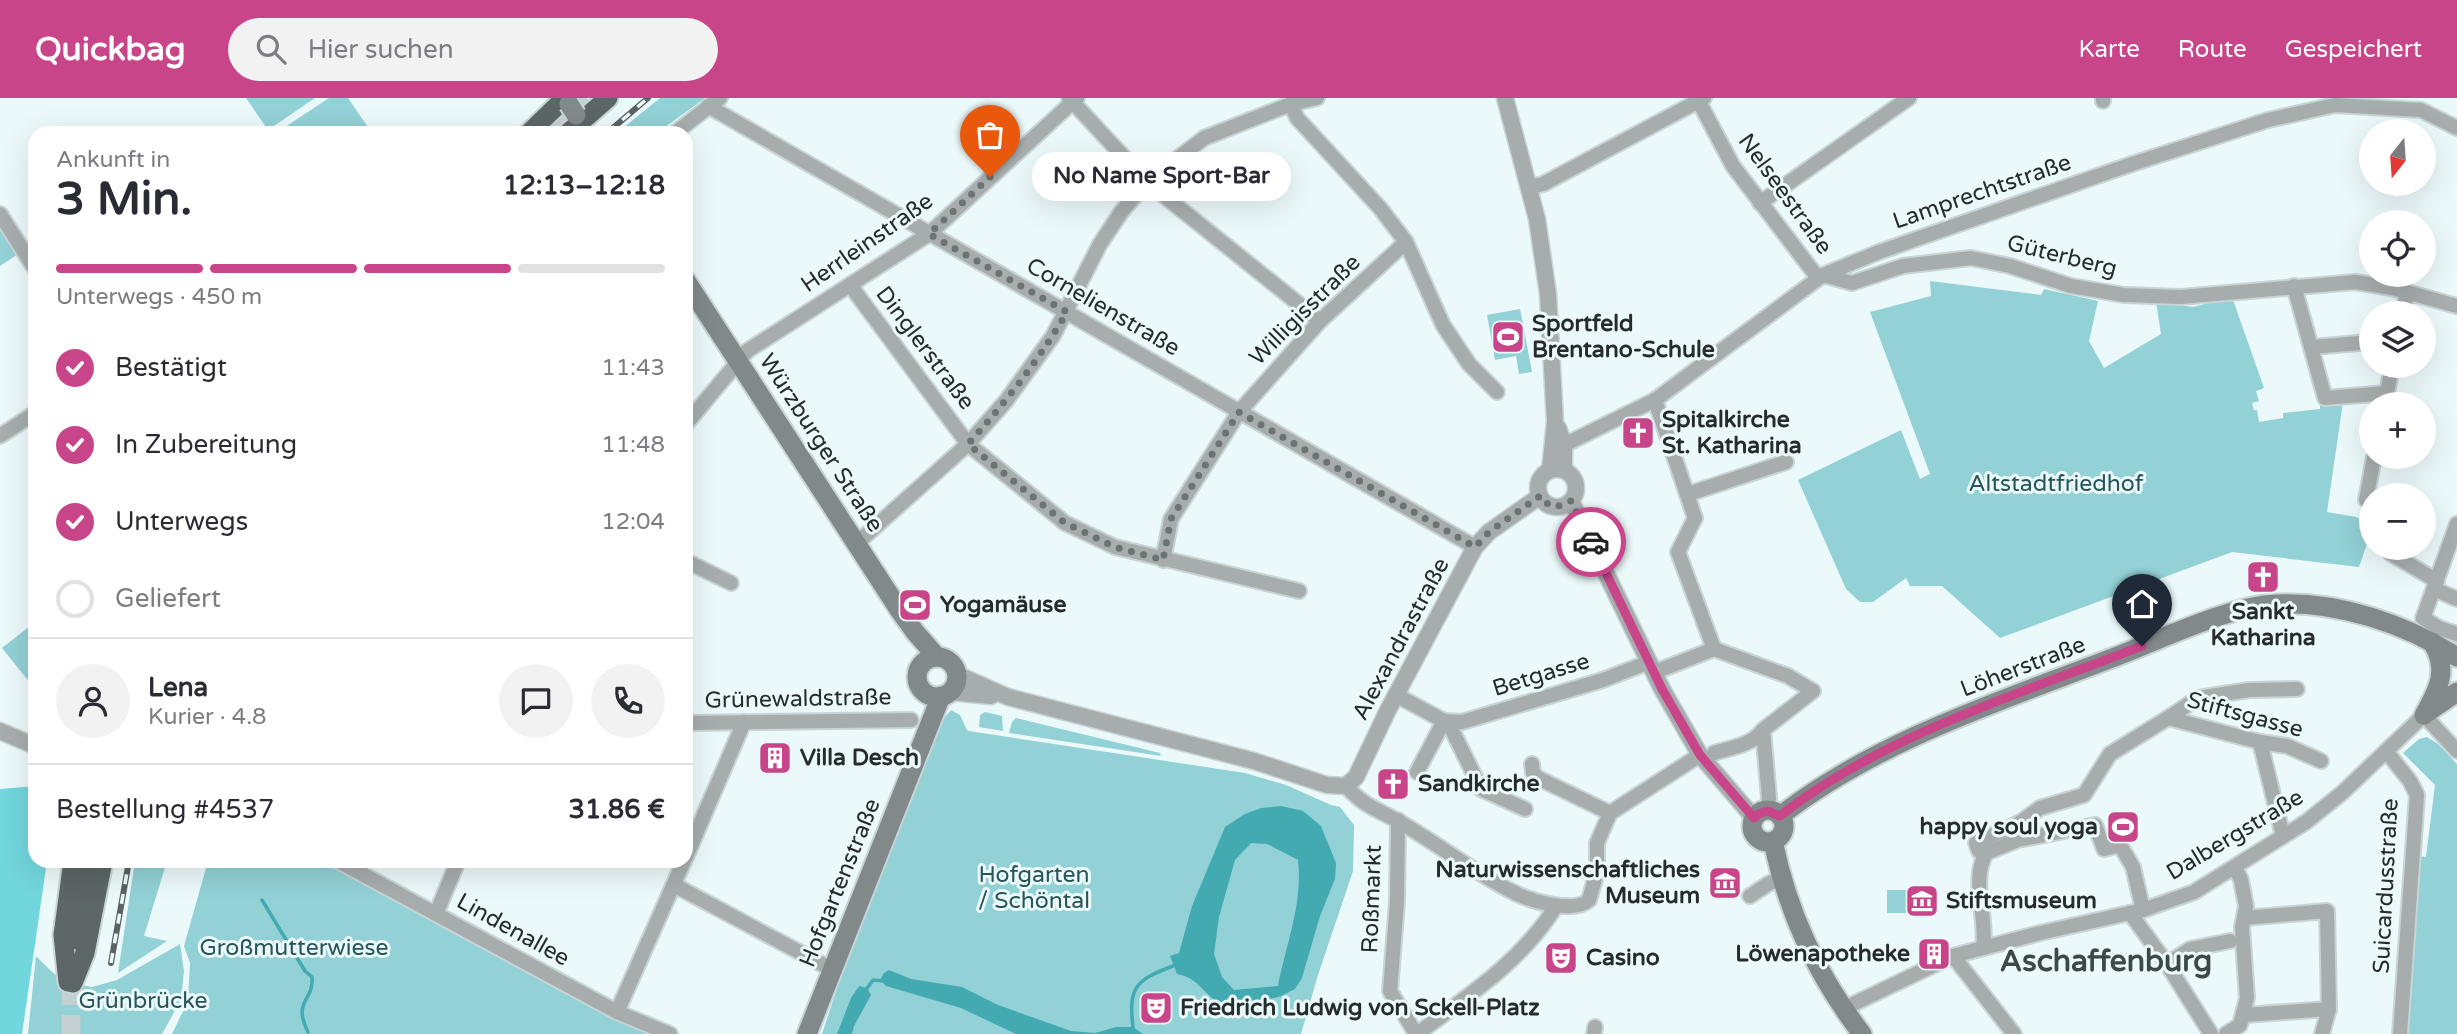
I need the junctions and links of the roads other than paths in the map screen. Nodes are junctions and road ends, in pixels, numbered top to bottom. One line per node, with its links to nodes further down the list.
1 (608, 98): 10 (highway)
2 (1505, 98): 15 (street)
3 (1909, 98): 16 (street)
4 (1073, 99): 14 (street); 18 (street, Herrleinstraße)
5 (1312, 99): 8 (street)
6 (1700, 99): 15 (street); 16 (street, Nelseestraße)
7 (714, 102): 12 (street); 18 (street, Cornelienstraße)
8 (1291, 104): 14 (street); 19 (street)
9 (2412, 104): 13 (street, Lamprechtstraße); 21 (street, Lamprechtstraße)
10 (568, 118): 11 (highway)
11 (547, 126)
12 (684, 126)
13 (2457, 128)
14 (1147, 182): 28 (street); 29 (street)
15 (1529, 187): 41 (street)
16 (1760, 203): 21 (street, Nelseestraße)
17 (0, 214): 20 (street)
18 (929, 234): 22 (street, Herrleinstraße); 28 (street, Cornelienstraße)
19 (1406, 242): 29 (street, Willigisstraße); 33 (street)
20 (28, 258)
21 (1820, 276): 23 (street, Güterberg); 35 (street, Lamprechtstraße)
22 (849, 285): 32 (street, Herrleinstraße); 40 (street, Dinglerstraße)
23 (2294, 286): 25 (street, Güterberg); 31 (street)
24 (693, 292): 32 (main road, Würzburger Straße)
25 (2407, 293): 26 (street); 27 (street, Güterberg)
26 (2405, 301)
27 (2457, 306)
28 (1067, 312): 36 (street, Cornelienstraße); 40 (street)
29 (1320, 321): 36 (street, Willigisstraße)
30 (2359, 343): 31 (street)
31 (2312, 347): 34 (street)
32 (738, 360): 37 (street, Herrleinstraße); 48 (main road, Würzburger Straße)
33 (1497, 392)
34 (2359, 398)
35 (1655, 400): 41 (street, Lamprechtstraße); 44 (street)
36 (1239, 412): 49 (street, Cornelienstraße); 51 (street, Willigisstraße)
37 (693, 415)
38 (28, 418): 39 (street)
39 (0, 436)
40 (968, 444): 48 (street); 51 (street, Dinglerstraße)
41 (1559, 445): 43 (street)
42 (1786, 462): 44 (street)
43 (1557, 470): 45 (street); 46 (street)
44 (1688, 494): 59 (street)
45 (1540, 496): 46 (street); 49 (street, Alexandrastraße)
46 (1571, 501): 62 (street)
47 (2457, 524): 50 (street)
48 (856, 544): 61 (main road, Würzburger Straße)
49 (1475, 547): 67 (street, Alexandrastraße)
50 (2453, 553): 55 (street)
51 (1163, 560): 56 (street, Dinglerstraße)
52 (2400, 560): 55 (street)
53 (693, 564): 54 (street)
54 (731, 583)
55 (2435, 585): 57 (street); 60 (street)
56 (1299, 591)
57 (2457, 599)
58 (2432, 641): 60 (main road, Löherstraße); 68 (main road); 88 (main road, Löherstraße)
59 (1714, 649): 62 (street, Betgasse); 74 (street)
60 (2456, 650)
61 (929, 662): 63 (main road); 65 (main road)
62 (1652, 667): 71 (street, Betgasse); 81 (street)
63 (949, 687): 65 (main road); 80 (main road, Hofgartenstraße); 85 (street)
64 (2297, 689): 69 (street)
65 (921, 690): 80 (main road, Hofgartenstraße)
66 (2457, 692): 68 (main road)
67 (1396, 695): 71 (street); 85 (street, Alexandrastraße)
68 (2424, 715): 78 (street, Dalbergstraße); 79 (street)
69 (2168, 718): 76 (street, Stiftsgasse); 93 (street, Stiftsgasse)
70 (911, 720): 72 (street, Grünewaldstraße)
71 (1444, 721): 84 (street); 86 (street)
72 (744, 722): 73 (street, Grünewaldstraße); 91 (street)
73 (693, 723)
74 (1763, 730): 81 (street); 88 (street)
75 (1, 734): 77 (street)
76 (2260, 742): 82 (street, Stiftsgasse); 90 (street)
77 (28, 744)
78 (2385, 751): 90 (street, Dalbergstraße); 126 (street, Suicardusstraße)
79 (2457, 751)
80 (920, 752): 112 (main road, Hofgartenstraße)
81 (1707, 754): 87 (street); 88 (street)
82 (2321, 761)
83 (1532, 764): 87 (street)
84 (1417, 772)
85 (1346, 786): 89 (street, Roßmarkt)
86 (1525, 809)
87 (1610, 813): 104 (street)
88 (1767, 815): 92 (main road); 92 (main road)
89 (1398, 820): 104 (street); 120 (street, Roßmarkt)
90 (2283, 836): 94 (street, Dalbergstraße)
91 (693, 840)
92 (1773, 841): 101 (main road)
93 (1986, 853): 105 (street); 109 (street, Stiftsgasse)
94 (2235, 867): 105 (street, Dalbergstraße); 107 (street)
95 (72, 868): 113 (highway)
96 (87, 868): 113 (highway)
97 (102, 868): 113 (highway)
98 (351, 868): 106 (street, Lindenallee)
99 (455, 868): 106 (street)
100 (681, 868): 102 (street)
101 (1781, 878): 103 (street); 114 (main road)
102 (674, 885): 112 (street); 116 (street)
103 (1750, 896)
104 (1556, 906): 120 (street)
105 (2136, 911): 109 (street, Dalbergstraße); 111 (street)
106 (436, 914): 116 (street, Lindenallee)
107 (2244, 918): 108 (street); 115 (street)
108 (2237, 941): 111 (street); 117 (street)
109 (1983, 948): 110 (street, Dalbergstraße)
110 (1953, 956): 114 (street, Dalbergstraße); 122 (street)
111 (2167, 964): 123 (street)
112 (831, 970): 119 (main road, Hofgartenstraße)
113 (71, 983)
114 (1843, 1009): 121 (main road)
115 (2329, 1009): 117 (street); 125 (street)
116 (617, 1012): 118 (street, Lindenallee)
117 (2244, 1015): 124 (street)
118 (670, 1034)
119 (807, 1034)
120 (1417, 1034)
121 (1863, 1034)
122 (2014, 1034)
123 (2211, 1034)
124 (2226, 1034)
125 (2322, 1034)
126 (2400, 1034)

